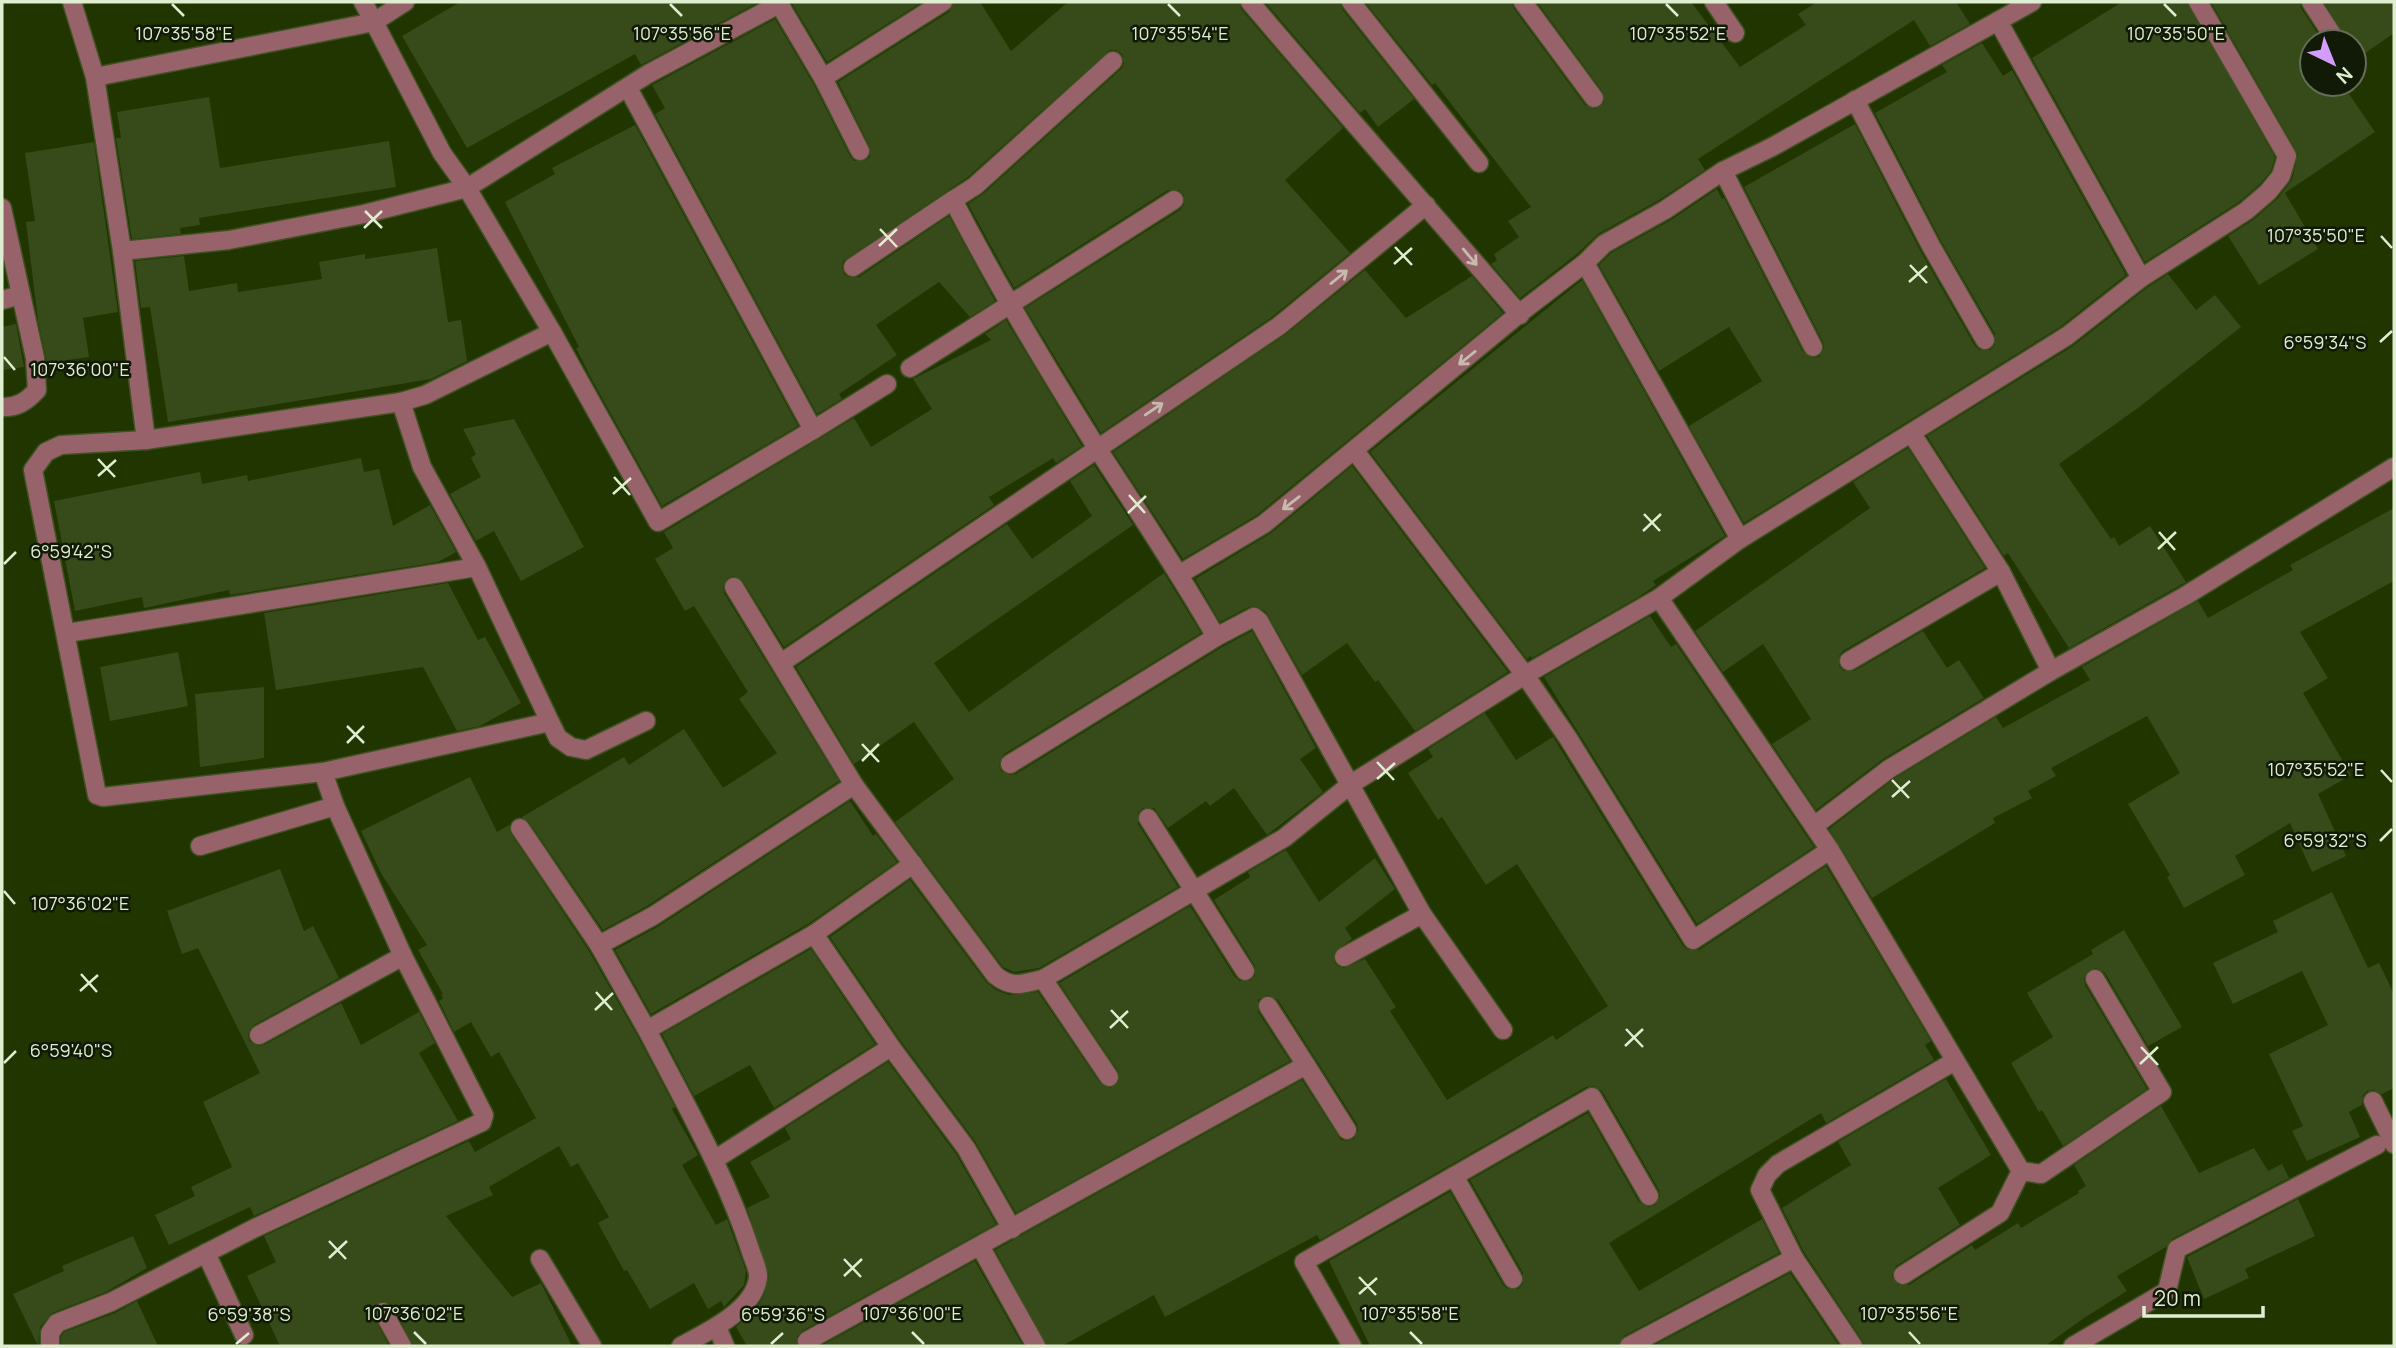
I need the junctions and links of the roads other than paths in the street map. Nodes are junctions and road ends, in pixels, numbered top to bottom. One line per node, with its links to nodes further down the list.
1 (72, 2): 18 (street)
2 (363, 2): 14 (street)
3 (405, 2): 14 (street)
4 (943, 2): 19 (street)
5 (1250, 2): 29 (street)
6 (1352, 2): 24 (street)
7 (1523, 2): 21 (street)
8 (1714, 2): 16 (street)
9 (2032, 2): 13 (street)
10 (2197, 2): 34 (street)
11 (2311, 2): 15 (street)
12 (778, 3): 19 (street); 20 (street)
13 (1998, 21): 22 (street); 34 (street)
14 (374, 22): 18 (street); 26 (street)
15 (2328, 28)
16 (1735, 33)
17 (1113, 61): 27 (street)
18 (95, 77): 31 (street)
19 (823, 78): 23 (street)
20 (628, 88): 26 (street); 46 (street)
21 (1594, 98)
22 (1855, 100): 25 (street); 40 (street)
23 (860, 151)
24 (1479, 163)
25 (1723, 171): 32 (street); 41 (street)
26 (467, 188): 31 (street); 39 (street)
27 (953, 200): 33 (street); 37 (street)
28 (1174, 200): 37 (street)
29 (1426, 205): 38 (street, one-way to 38); 49 (street, one-way to 29)
30 (2, 208): 35 (street)
31 (122, 251): 48 (street)
32 (1585, 264): 38 (street); 52 (street)
33 (853, 267)
34 (2141, 278): 47 (street)
35 (21, 295): 36 (street); 45 (street)
36 (2, 300)
37 (1010, 304): 42 (street); 49 (street)
38 (1520, 315): 50 (street, one-way to 50)
39 (552, 332): 44 (street); 46 (street)
40 (1985, 340)
41 (1813, 347)
42 (910, 368)
43 (887, 384): 46 (street)
44 (401, 402): 48 (street); 53 (street)
45 (2, 407)
46 (813, 430)
47 (1912, 434): 52 (street); 54 (street)
48 (146, 440): 58 (street)
49 (1097, 447): 55 (street); 61 (street)
50 (1354, 451): 55 (street, one-way to 55); 63 (street)
51 (2394, 467): 62 (street)
52 (1740, 539): 57 (street)
53 (477, 567): 58 (street); 65 (street)
54 (2001, 572): 60 (street); 62 (street)
55 (1180, 574): 59 (street)
56 (734, 587): 61 (street)
57 (1659, 598): 63 (street); 72 (street)
58 (67, 633): 67 (street)
59 (1216, 637): 66 (street); 68 (street)
60 (1849, 661)
61 (780, 663): 69 (street)
62 (2050, 671): 72 (street)
63 (1525, 675): 68 (street); 75 (street)
64 (646, 721): 65 (street)
65 (550, 722): 67 (street)
66 (1010, 764)
67 (323, 772): 70 (street)
68 (1351, 784): 77 (street); 78 (street)
69 (854, 785): 76 (street); 80 (street)
70 (335, 806): 74 (street); 81 (street)
71 (1148, 818): 77 (street)
72 (1814, 826): 75 (street)
73 (520, 828): 80 (street)
74 (200, 846)
75 (1830, 850): 91 (street)
76 (913, 863): 79 (street); 84 (street)
77 (1194, 889): 83 (street); 84 (street)
78 (1422, 914): 82 (street); 88 (street)
79 (814, 934): 87 (street); 90 (street)
80 (599, 945): 87 (street)
81 (403, 956): 89 (street); 103 (street)
82 (1344, 957)
83 (1245, 971)
84 (1042, 979): 93 (street)
85 (2095, 979): 98 (street)
86 (1268, 1006): 92 (street)
87 (647, 1030): 97 (street)
88 (1503, 1030)
89 (259, 1035)
90 (891, 1046): 97 (street); 101 (street)
91 (1955, 1061): 98 (street); 104 (street)
92 (1306, 1065): 95 (street); 101 (street)
93 (1109, 1077)
94 (2373, 1101): 96 (street)
95 (1347, 1130)
96 (2385, 1144): 121 (street)
97 (714, 1160): 109 (street)
98 (2021, 1171): 106 (street)
99 (1454, 1176): 100 (street); 107 (street); 118 (street)
100 (1648, 1196)
101 (1012, 1229): 102 (street)
102 (980, 1246): 111 (street); 117 (street)
103 (205, 1254): 110 (street); 112 (street)
104 (1794, 1258): 119 (street); 120 (street)
105 (540, 1259): 114 (street)
106 (1903, 1275)
107 (1513, 1279)
108 (383, 1312): 113 (street)
109 (717, 1327): 115 (street); 116 (street)
110 (244, 1335)
111 (807, 1341)
112 (50, 1346)
113 (402, 1346)
114 (592, 1346)
115 (681, 1346)
116 (725, 1346)
117 (1036, 1346)
118 (1352, 1346)
119 (1629, 1346)
120 (1853, 1346)
121 (2073, 1346)

